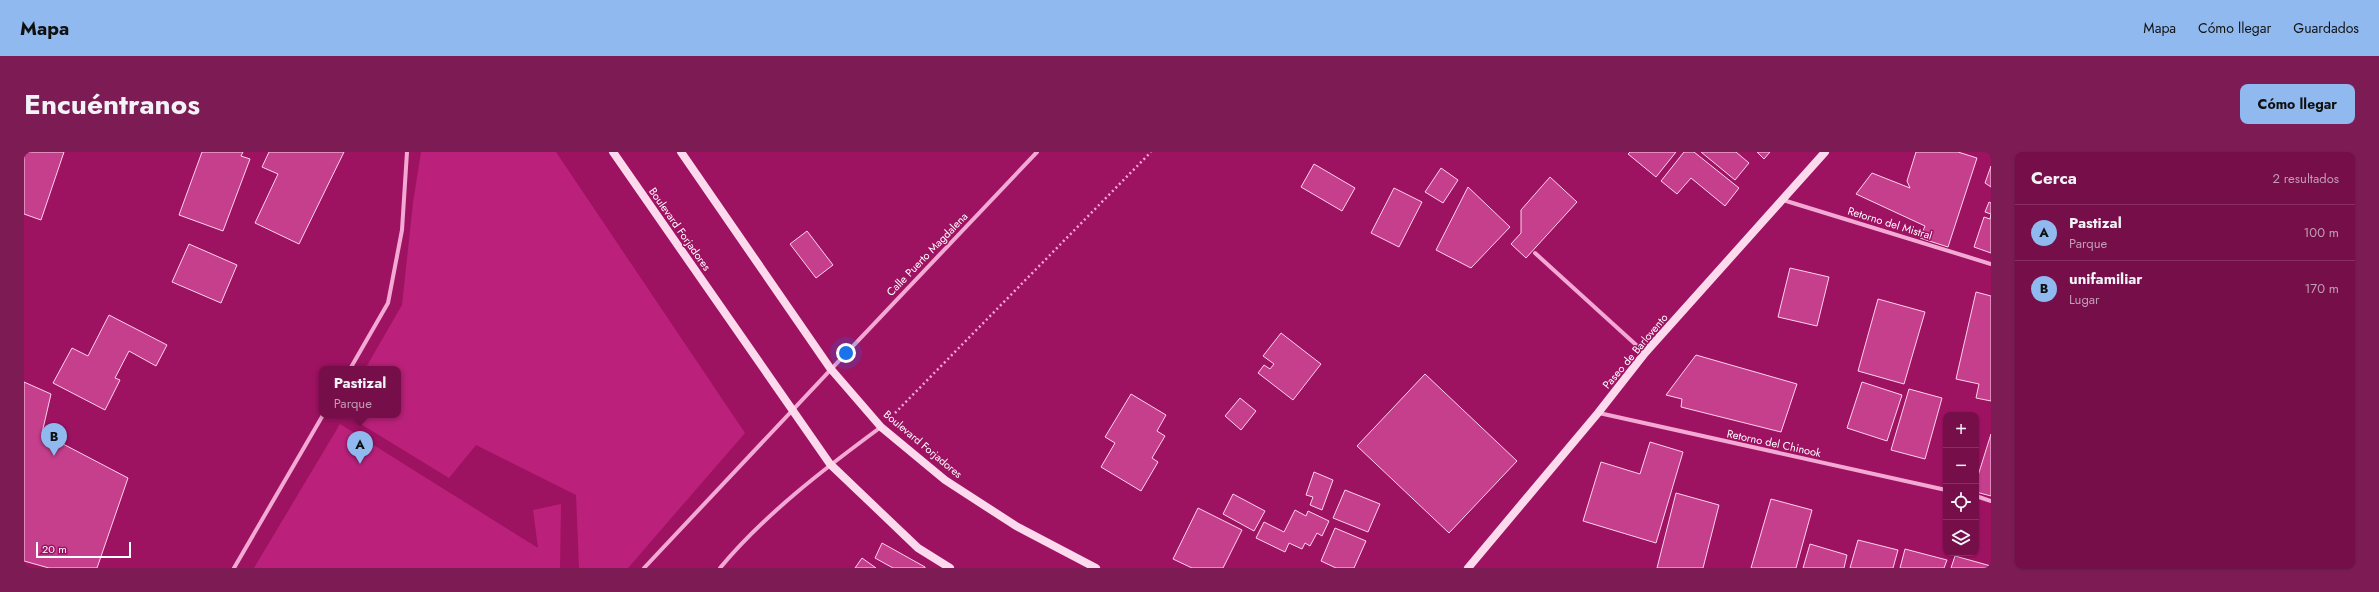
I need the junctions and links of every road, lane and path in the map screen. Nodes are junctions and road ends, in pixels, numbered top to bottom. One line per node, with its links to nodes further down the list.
1 (407, 152): 11 (street)
2 (613, 152): 13 (main road, Boulevard Forjadores)
3 (681, 152): 12 (main road, Boulevard Forjadores)
4 (1037, 152): 12 (street, Calle Puerto Magdalena)
5 (1151, 152): 16 (path)
6 (1825, 152): 7 (main road, Paseo de Barlovento)
7 (1783, 200): 9 (street, Retorno del Mistral); 10 (main road, Paseo de Barlovento)
8 (1535, 253): 10 (street)
9 (1991, 264)
10 (1645, 353): 14 (main road, Paseo de Barlovento)
11 (352, 366)
12 (830, 368): 13 (street, Calle Puerto Magdalena); 16 (main road, Boulevard Forjadores)
13 (793, 411): 17 (main road, Boulevard Forjadores); 22 (street, Calle Puerto Magdalena)
14 (1598, 413): 18 (street, Retorno del Chinook); 26 (main road, Paseo de Barlovento)
15 (321, 418): 21 (street)
16 (881, 427): 17 (street); 25 (main road, Boulevard Forjadores)
17 (830, 464): 23 (street); 24 (main road, Boulevard Forjadores)
18 (1943, 489)
19 (1979, 497): 20 (street)
20 (1991, 501)
21 (234, 568)
22 (644, 568)
23 (720, 568)
24 (950, 568)
25 (1096, 568)
26 (1468, 568)

